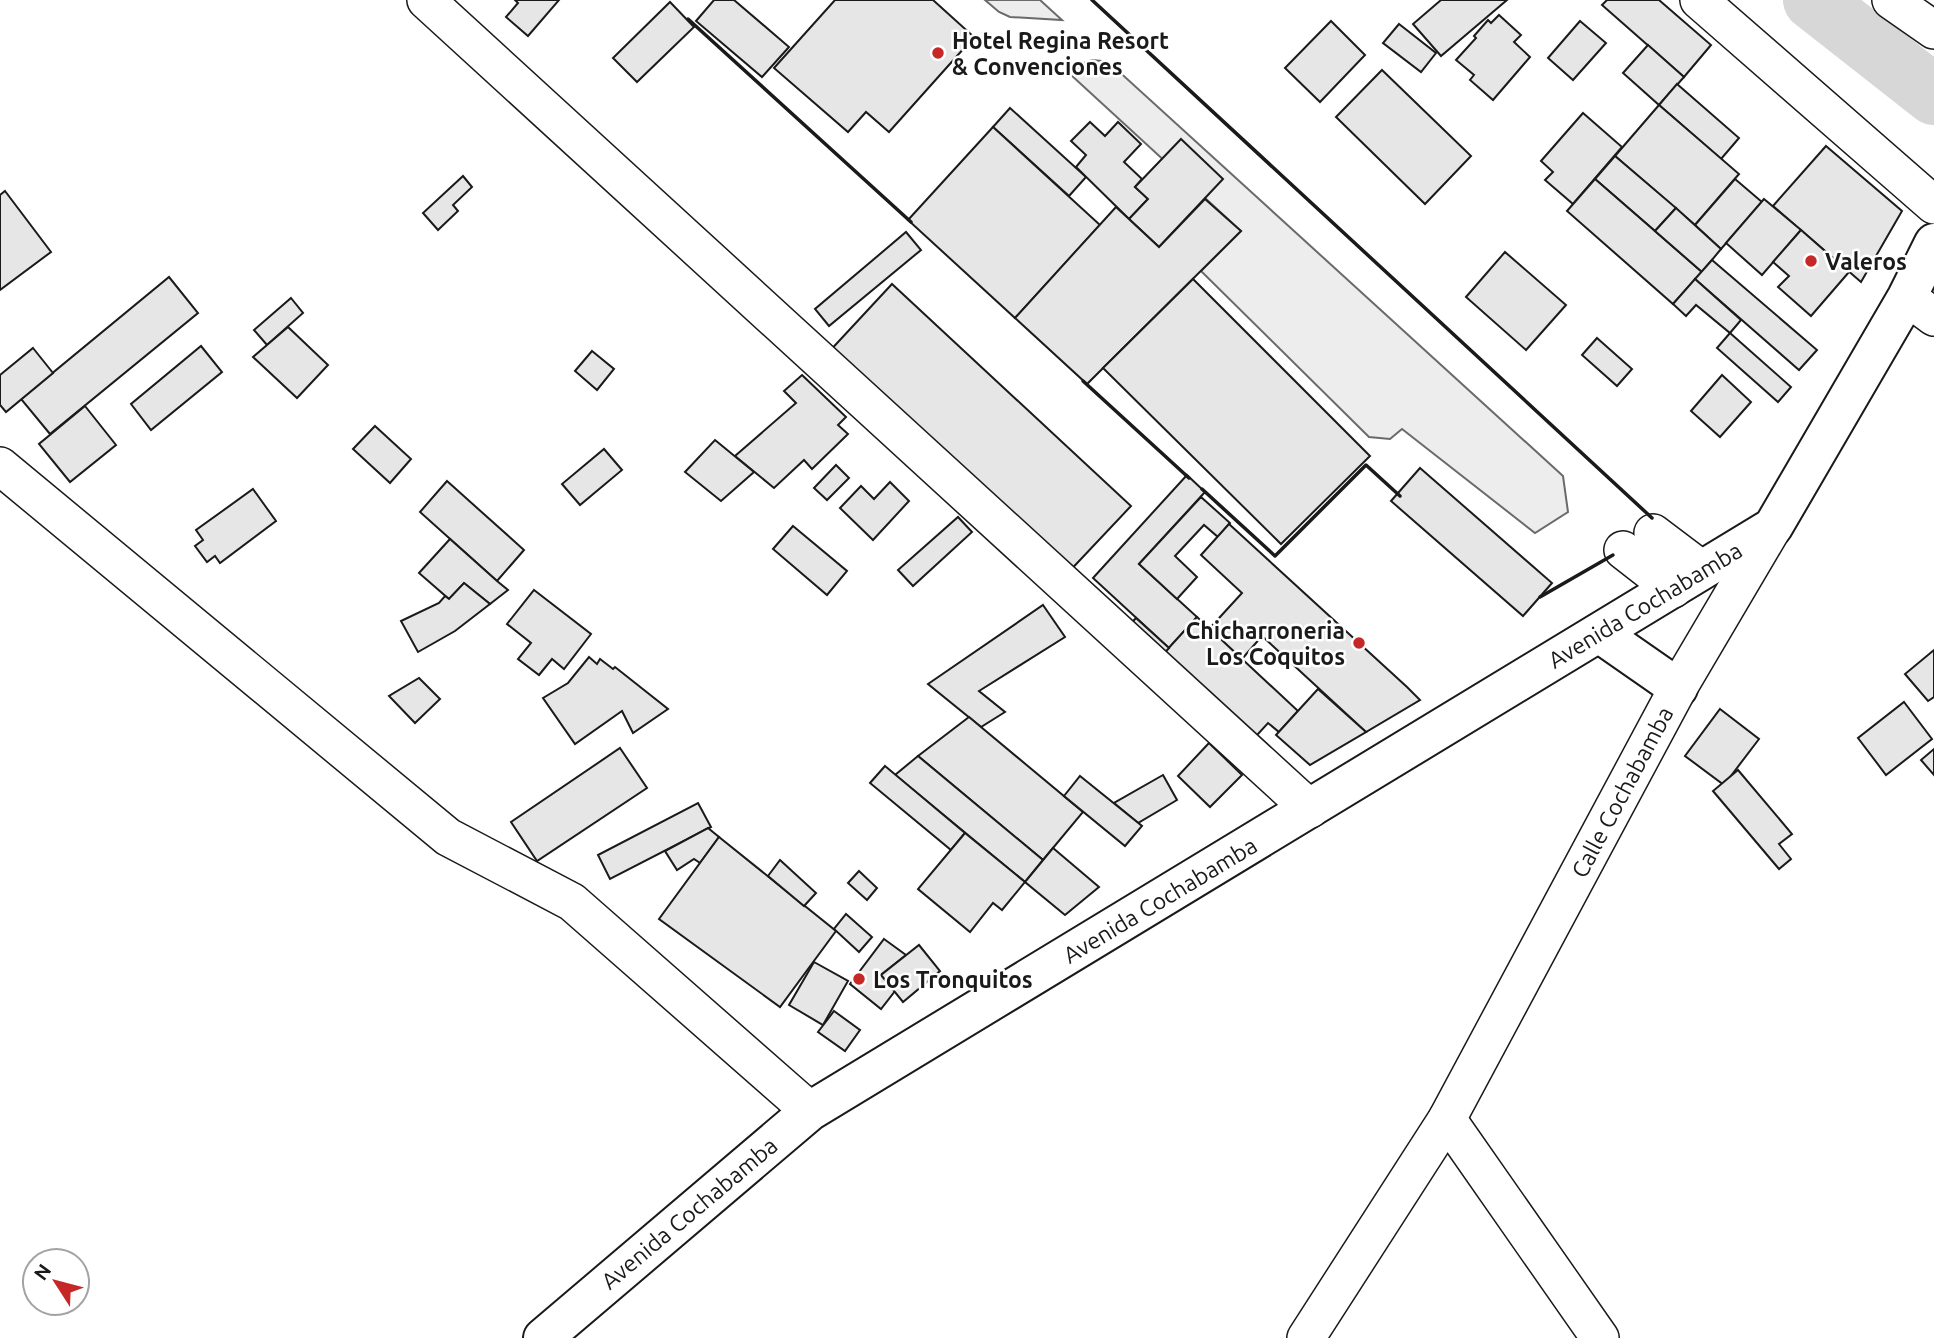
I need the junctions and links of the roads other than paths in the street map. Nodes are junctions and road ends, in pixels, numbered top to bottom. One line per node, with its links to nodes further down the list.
1 (426, 0): 14 (street)
2 (1699, 0): 5 (street)
3 (1891, 0): 4 (street)
4 (1934, 30)
5 (1934, 205)
6 (1934, 243): 7 (main road, Calle Cochabamba)
7 (1920, 307): 9 (main road, Calle Cochabamba)
8 (0, 466): 15 (street)
9 (1773, 527): 11 (main road, Avenida Cochabamba); 13 (street, Calle Cochabamba)
10 (1638, 541): 11 (street)
11 (1688, 579): 12 (main road, Avenida Cochabamba)
12 (1599, 633): 13 (main road); 14 (main road, Avenida Cochabamba)
13 (1678, 688): 16 (street, Calle Cochabamba)
14 (1310, 809): 15 (main road, Avenida Cochabamba)
15 (810, 1111): 17 (main road, Avenida Cochabamba)
16 (1447, 1119): 18 (street, Calle Cochabamba); 19 (street)
17 (543, 1338)
18 (1306, 1338)
19 (1600, 1338)

